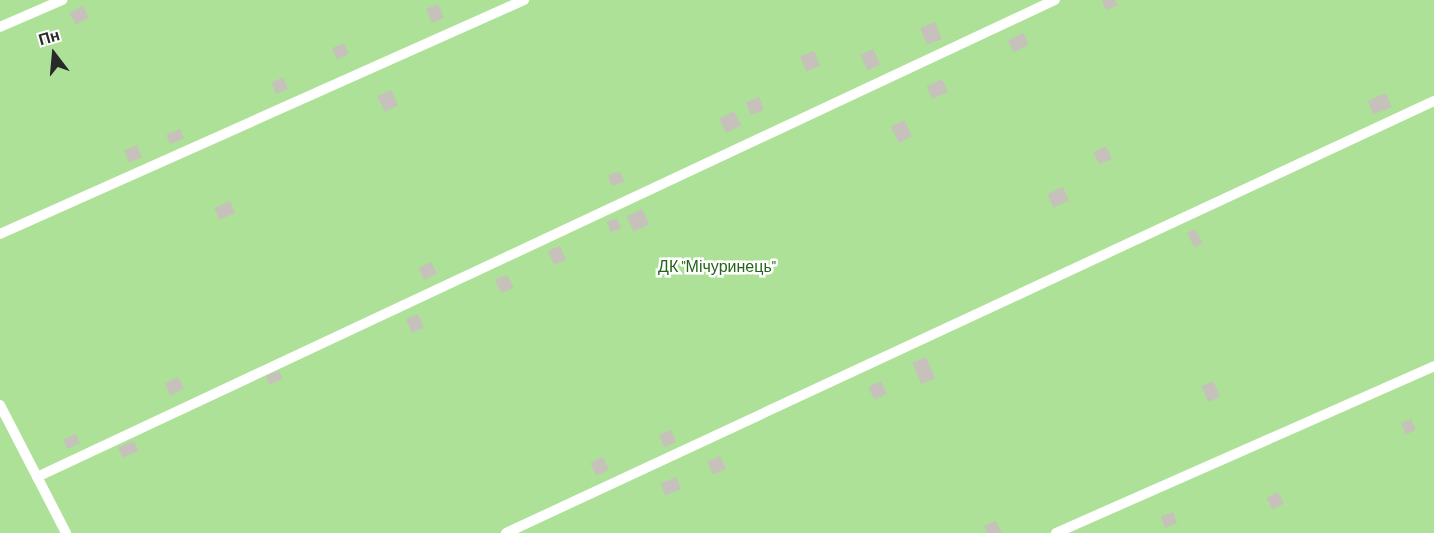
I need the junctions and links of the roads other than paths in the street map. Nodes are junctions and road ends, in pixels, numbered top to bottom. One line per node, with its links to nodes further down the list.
1 (62, 0): 4 (lane)
2 (524, 0): 6 (lane)
3 (1055, 0): 9 (lane)
4 (0, 27)
5 (1434, 101): 11 (lane)
6 (0, 234)
7 (1434, 366): 12 (lane)
8 (0, 405): 9 (lane)
9 (38, 477): 10 (lane)
10 (66, 533)
11 (506, 533)
12 (1056, 533)

